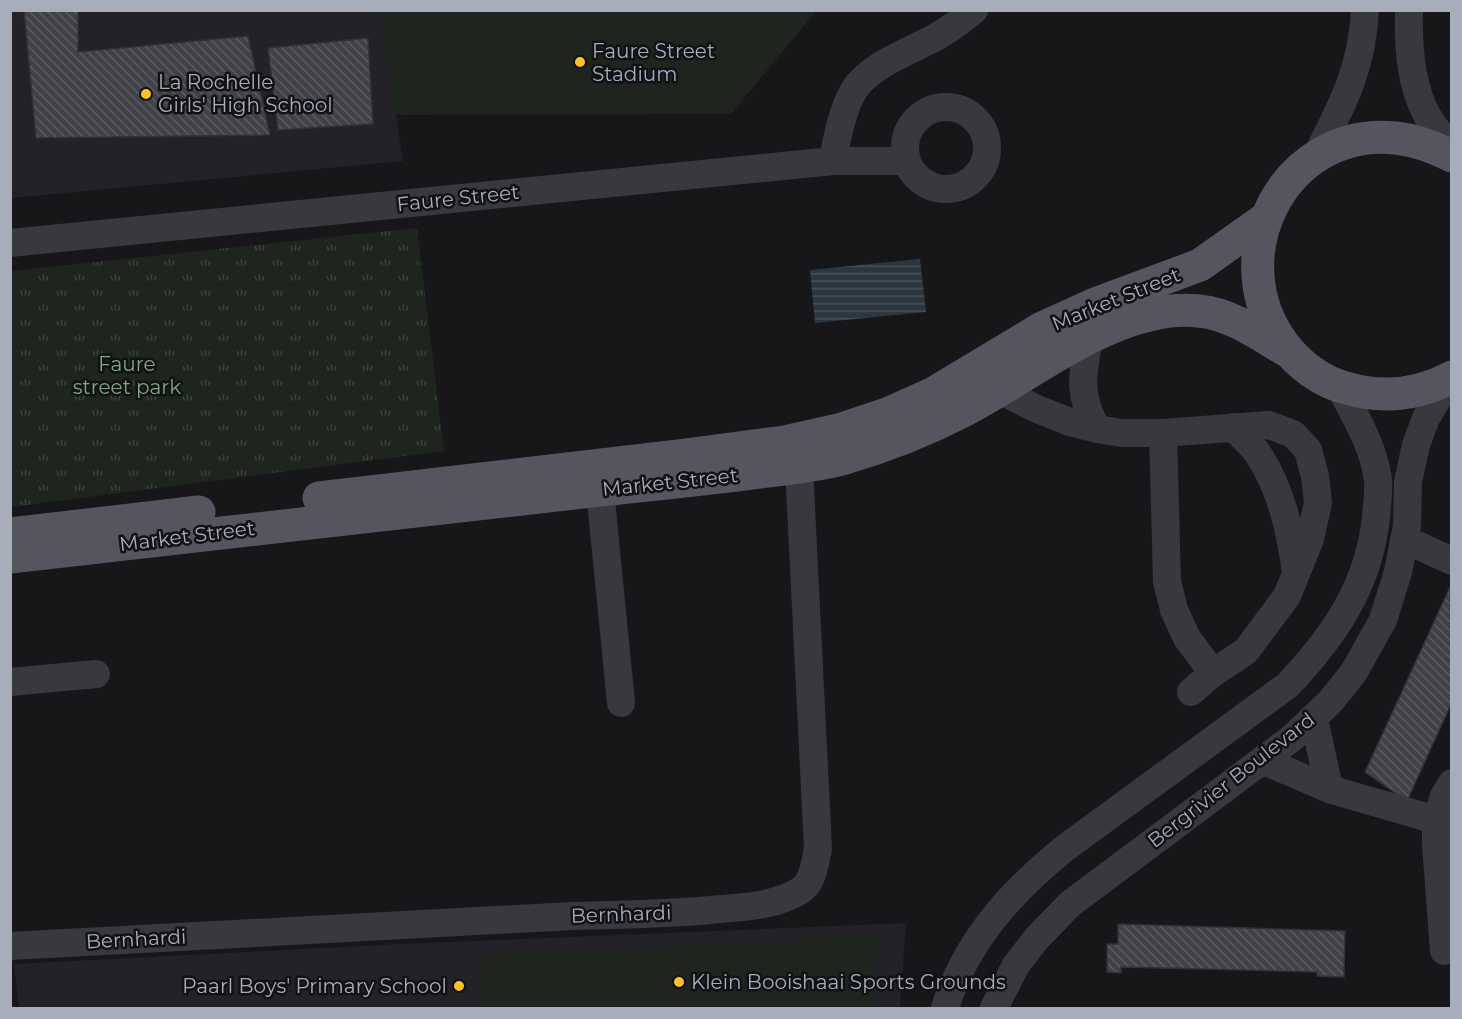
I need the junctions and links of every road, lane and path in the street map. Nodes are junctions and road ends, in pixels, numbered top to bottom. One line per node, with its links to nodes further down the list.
1 (974, 10): 7 (street)
2 (1365, 10): 6 (street)
3 (1409, 10): 4 (street)
4 (1452, 147)
5 (1452, 156): 6 (main road)
6 (1315, 159): 9 (main road)
7 (833, 161): 8 (street, Faure Street); 10 (street, Faure Street)
8 (907, 161)
9 (1265, 219): 12 (main road); 21 (main road, Market Street)
10 (10, 243)
11 (1089, 339): 12 (main road, Market Street); 15 (main road, Market Street); 17 (street)
12 (1289, 352): 14 (main road)
13 (1451, 377): 14 (main road); 22 (street, Bergrivier Boulevard)
14 (1340, 387): 38 (street, Bergrivier Boulevard)
15 (999, 390): 17 (street); 19 (main road, Market Street)
16 (1233, 427): 18 (street); 25 (street); 25 (street)
17 (1097, 429): 18 (street)
18 (1162, 433): 26 (street)
19 (799, 467): 20 (main road, Market Street); 36 (street, Bernhardi)
20 (600, 490): 23 (main road, Market Street); 30 (street)
21 (10, 534)
22 (1404, 539): 24 (street); 31 (street, Bergrivier Boulevard)
23 (10, 557)
24 (1452, 561)
25 (1296, 572): 26 (street)
26 (1214, 673): 29 (street)
27 (96, 674): 28 (street)
28 (10, 682)
29 (1191, 692)
30 (621, 703)
31 (1314, 718): 32 (street, Bergrivier Boulevard); 34 (street)
32 (1262, 760): 34 (street); 39 (street, Bergrivier Boulevard)
33 (1452, 783): 35 (street)
34 (1329, 789): 35 (street)
35 (1436, 820): 37 (street)
36 (10, 946)
37 (1444, 951)
38 (945, 1008)
39 (994, 1008)

